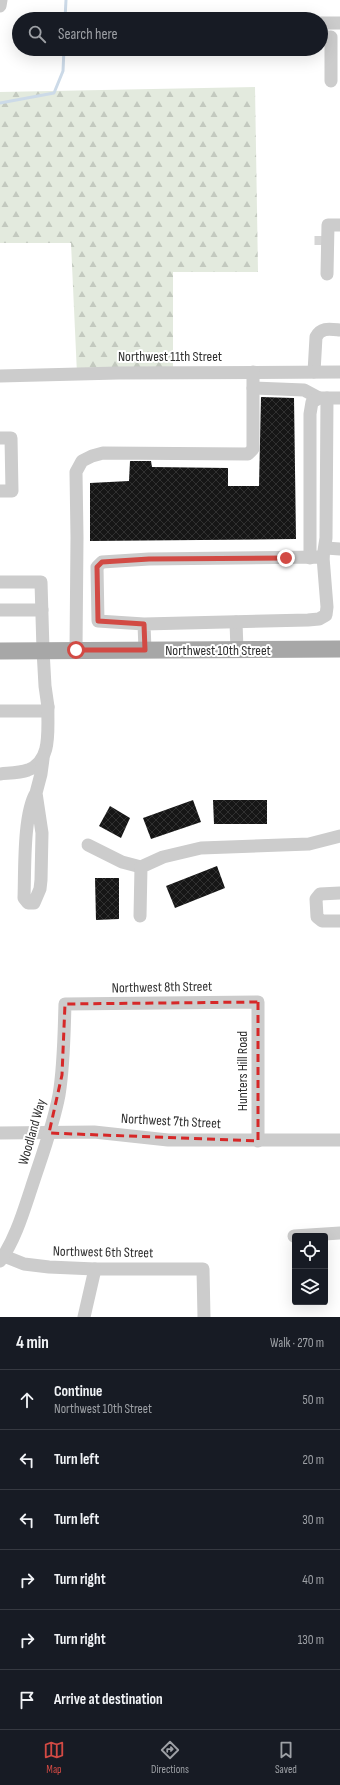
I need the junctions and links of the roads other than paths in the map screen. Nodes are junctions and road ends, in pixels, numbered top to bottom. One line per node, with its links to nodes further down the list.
1 (1, 0): 2 (street)
2 (0, 6)
3 (328, 23): 4 (street)
4 (340, 23)
5 (328, 37): 6 (street)
6 (335, 60): 7 (street)
7 (331, 81)
8 (340, 225): 9 (street)
9 (327, 243): 10 (street)
10 (327, 274)
11 (340, 330): 13 (street)
12 (253, 372): 13 (street, Northwest 11th Street); 15 (street, Northwest 11th Street); 16 (street)
13 (314, 372): 14 (street, Northwest 11th Street)
14 (340, 372)
15 (0, 376)
16 (253, 388): 17 (street); 30 (street)
17 (329, 398): 21 (street); 22 (street)
18 (0, 438): 19 (street)
19 (0, 491)
20 (340, 549): 21 (street)
21 (325, 553): 22 (street); 26 (street)
22 (310, 558): 27 (street)
23 (0, 582): 25 (street)
24 (0, 610): 25 (street)
25 (42, 610): 29 (street)
26 (236, 622): 27 (street); 32 (street)
27 (144, 624): 31 (street)
28 (340, 649): 32 (main road, Northwest 10th Street)
29 (43, 650): 30 (main road, Northwest 10th Street); 33 (main road, Northwest 10th Street); 34 (street)
30 (76, 650): 31 (main road, Northwest 10th Street)
31 (145, 650): 32 (main road, Northwest 10th Street)
32 (237, 650)
33 (0, 651)
34 (48, 707): 35 (street); 36 (street)
35 (0, 711)
36 (43, 759): 37 (street); 38 (street)
37 (0, 774)
38 (36, 793): 38 (street)
39 (340, 836): 41 (street)
40 (88, 845): 41 (street)
41 (141, 867): 43 (street)
42 (340, 893): 44 (street)
43 (140, 916)
44 (340, 921)
45 (258, 1002): 46 (street, Northwest 8th Street); 50 (street, Hunters Hill Road)
46 (65, 1004): 48 (street, Woodland Way)
47 (0, 1133): 48 (street, Northwest 7th Street)
48 (49, 1133): 50 (street, Northwest 7th Street); 53 (street, Woodland Way)
49 (340, 1140): 50 (street, Northwest 7th Street)
50 (258, 1141)
51 (340, 1233): 52 (street)
52 (328, 1234)
53 (2, 1258): 54 (street, Northwest 6th Street)
54 (95, 1269): 55 (street); 56 (street, Northwest 6th Street)
55 (84, 1317)
56 (204, 1317)

